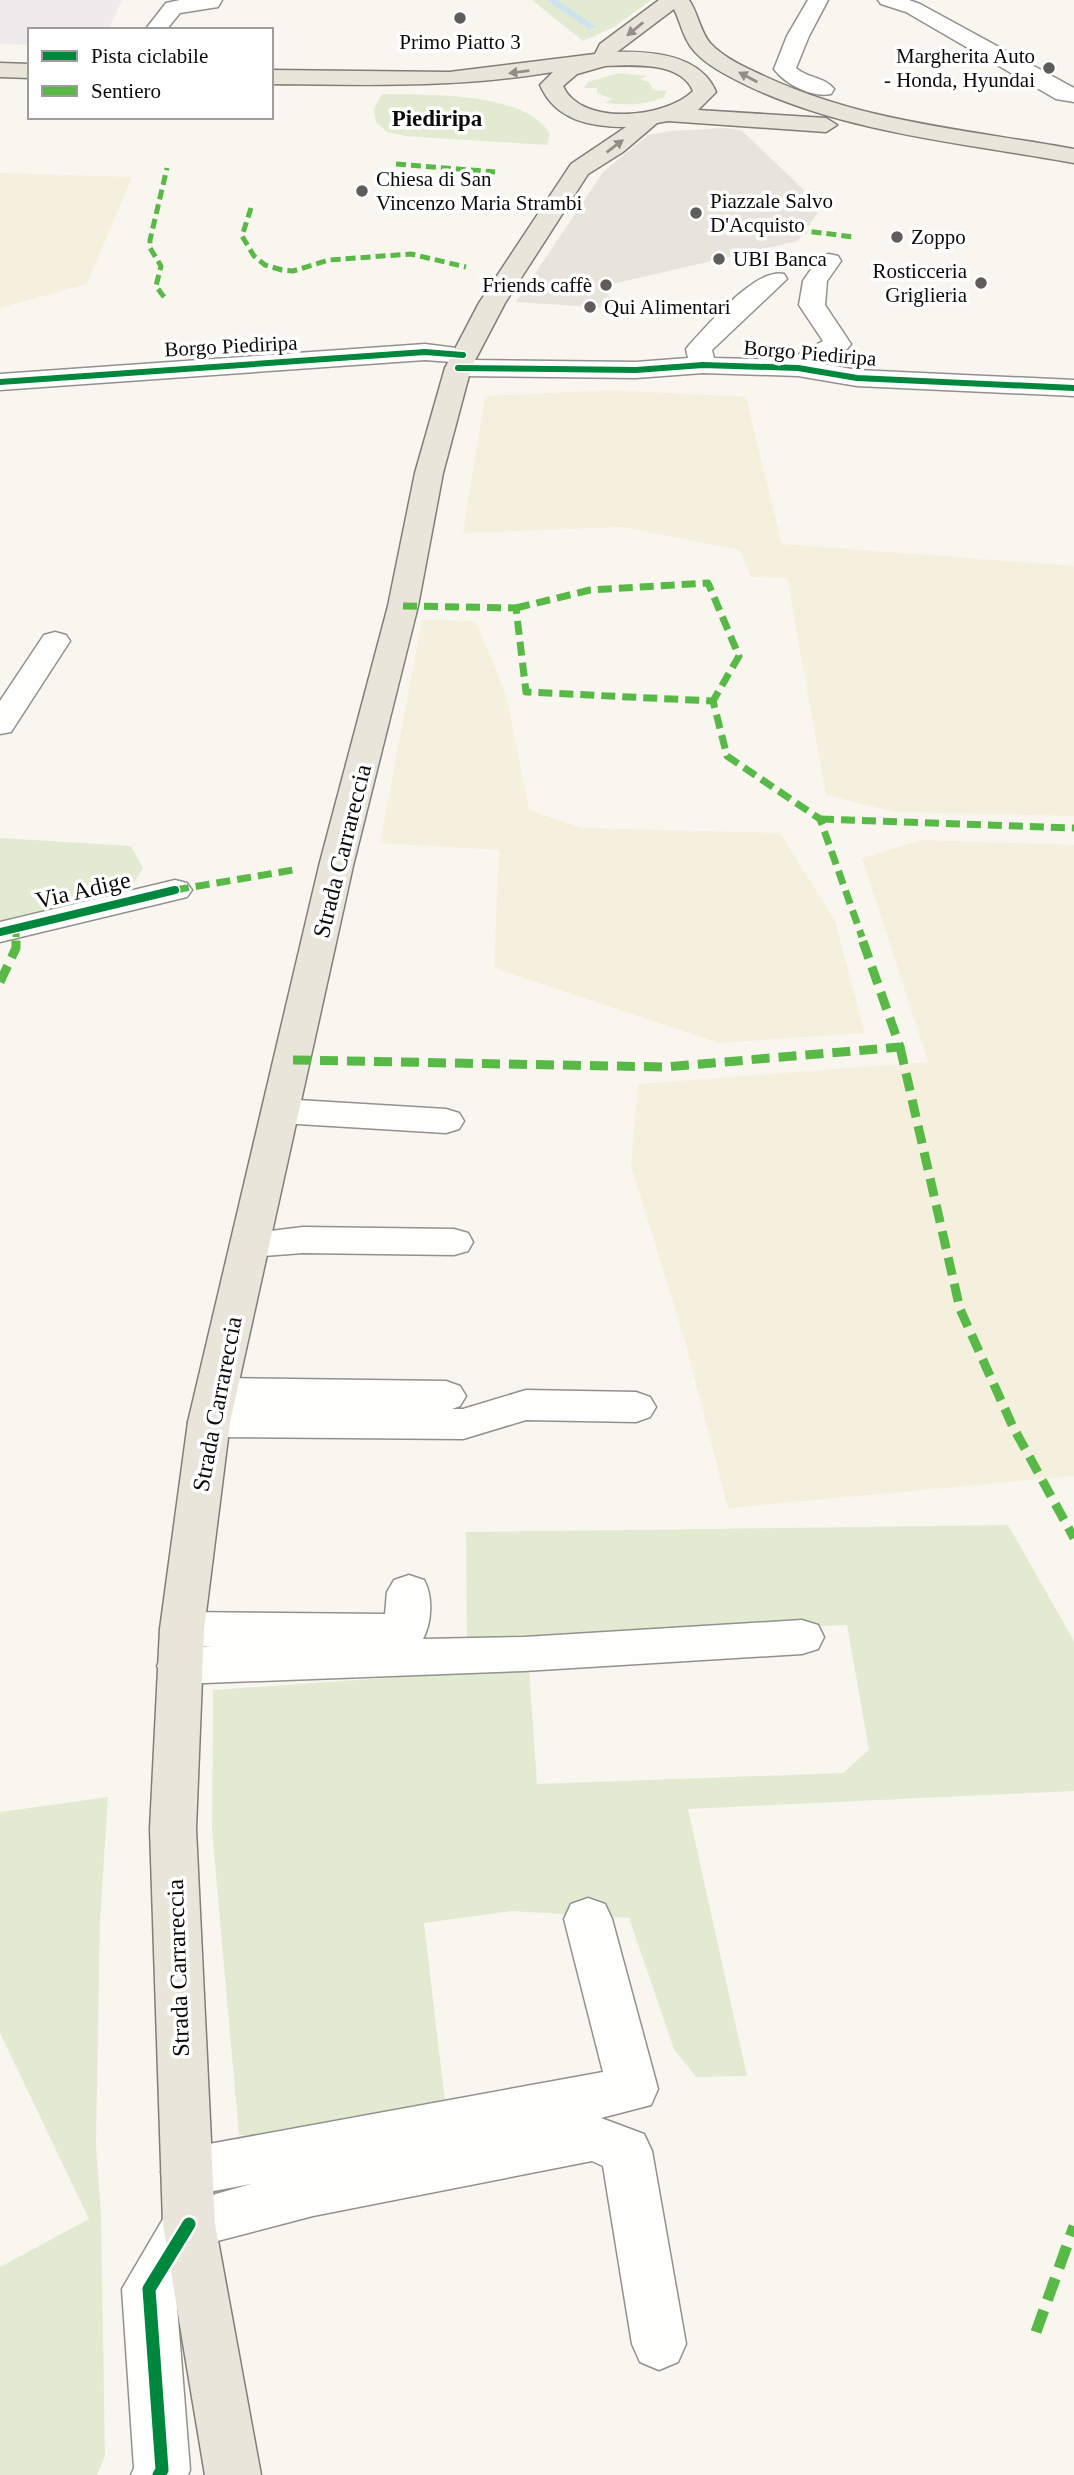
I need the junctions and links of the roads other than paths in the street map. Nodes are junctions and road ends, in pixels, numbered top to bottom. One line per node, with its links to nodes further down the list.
1 (212, 0): 5 (street)
2 (818, 0): 13 (street)
3 (888, 0): 15 (street)
4 (678, 1): 6 (main road); 7 (main road, one-way to 7); 19 (main road, one-way to 4)
5 (156, 28)
6 (673, 47): 7 (main road); 12 (main road)
7 (594, 62): 11 (main road, one-way to 11); 17 (main road)
8 (0, 70): 9 (main road)
9 (28, 71)
10 (273, 76): 11 (main road)
11 (422, 80): 14 (main road)
12 (703, 83): 16 (main road); 18 (main road)
13 (823, 89)
14 (503, 93)
15 (1074, 95)
16 (660, 117): 17 (main road); 18 (main road); 21 (main road, one-way to 16)
17 (565, 118): 21 (main road)
18 (840, 126): 20 (main road)
19 (1074, 156)
20 (1074, 167)
21 (579, 169): 24 (main road, Strada Carrareccia)
22 (829, 261): 26 (street)
23 (775, 279): 25 (street)
24 (461, 361): 25 (street, Borgo Piediripa); 27 (street, Borgo Piediripa); 33 (main road, Strada Carrareccia)
25 (703, 365): 26 (street, Borgo Piediripa)
26 (798, 368): 28 (street, Borgo Piediripa)
27 (0, 382)
28 (1074, 388)
29 (55, 640): 30 (street)
30 (0, 725)
31 (175, 890): 32 (street, Via Adige)
32 (0, 932)
33 (281, 1111): 34 (street); 36 (main road, Strada Carrareccia)
34 (446, 1121)
35 (454, 1242): 36 (street)
36 (251, 1244): 38 (main road, Strada Carrareccia)
37 (446, 1396): 38 (street)
38 (213, 1407): 39 (street); 42 (main road, Strada Carrareccia)
39 (636, 1407)
40 (409, 1592): 42 (street)
41 (802, 1637): 42 (street)
42 (180, 1648): 44 (main road, Strada Carrareccia)
43 (588, 1919): 44 (street)
44 (187, 2172): 45 (main road, Strada Carrareccia)
45 (189, 2224): 46 (street); 47 (street); 48 (main road, Strada Carrareccia)
46 (660, 2344)
47 (159, 2475)
48 (233, 2475)

